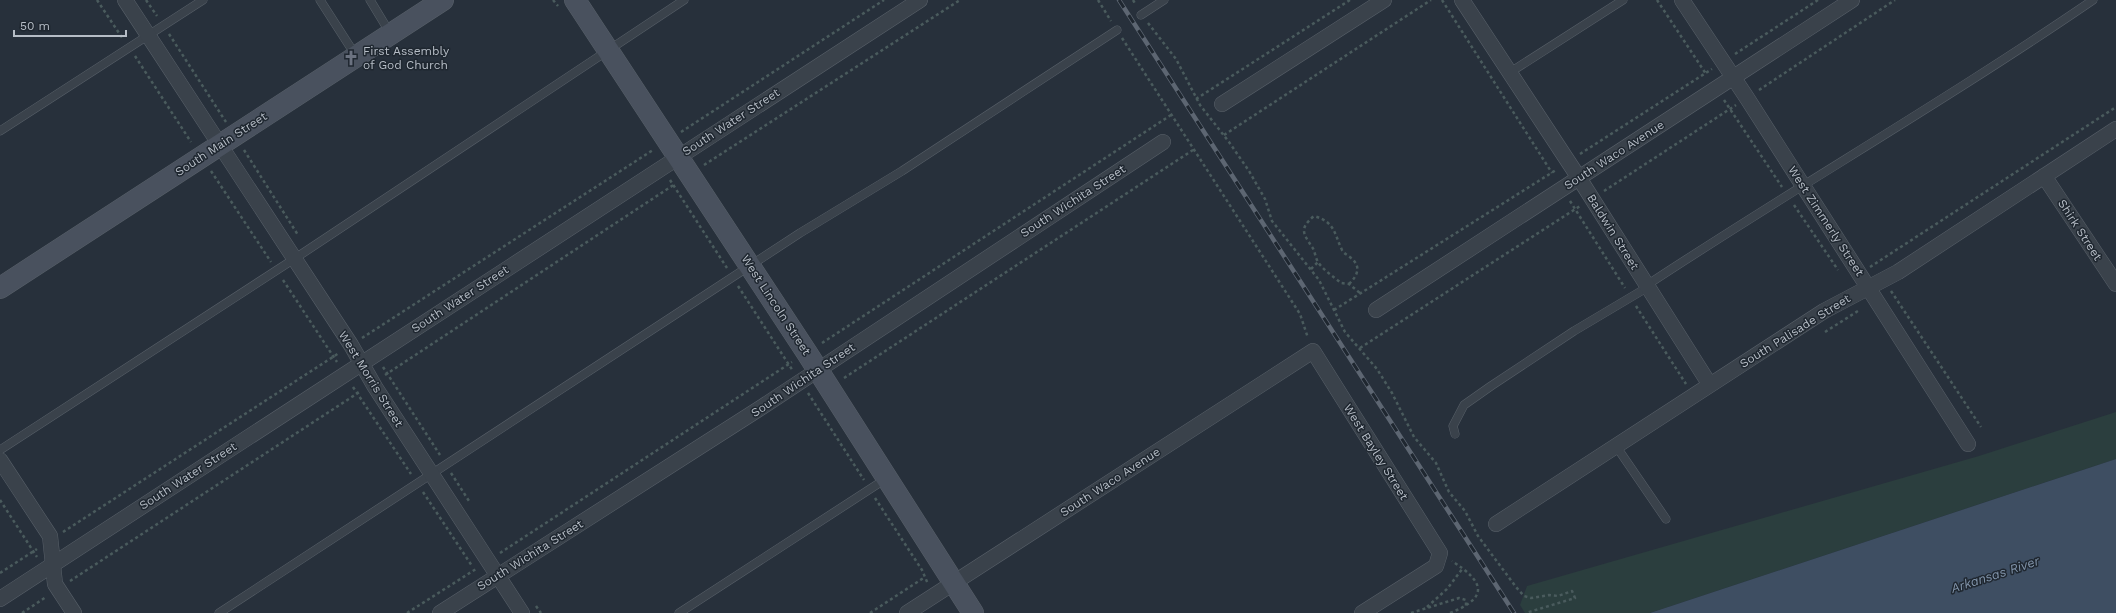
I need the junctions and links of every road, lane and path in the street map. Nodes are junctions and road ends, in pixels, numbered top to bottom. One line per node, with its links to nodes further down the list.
1 (97, 0): 30 (path)
2 (125, 0): 29 (street, West Morris Street)
3 (203, 0): 29 (lane)
4 (320, 0): 32 (lane)
5 (370, 0): 28 (lane)
6 (554, 0): 25 (path)
7 (684, 0): 31 (lane)
8 (884, 0): 50 (path)
9 (920, 0): 50 (street, South Water Street)
10 (960, 0): 48 (path)
11 (1098, 0): 27 (path)
12 (1133, 0): 26 (path)
13 (1164, 0): 26 (lane)
14 (1350, 0): 37 (path)
15 (1384, 0): 38 (street)
16 (1431, 0): 44 (path)
17 (1462, 0): 33 (street, Baldwin Street)
18 (1623, 0): 33 (lane)
19 (1657, 0): 35 (path)
20 (1682, 0): 34 (street, West Zimmerly Street)
21 (1852, 0): 34 (street, South Waco Avenue)
22 (1895, 0): 36 (path)
23 (2093, 0): 54 (lane)
24 (433, 3): 28 (street, South Main Street)
25 (568, 7): 31 (street, West Lincoln Street)
26 (1141, 15): 37 (path)
27 (1117, 30): 41 (path); 60 (lane)
28 (391, 34): 32 (street, South Main Street)
29 (148, 36): 30 (lane); 46 (street, West Morris Street)
30 (129, 48): 43 (lane); 51 (path)
31 (607, 49): 50 (street, West Lincoln Street); 57 (lane)
32 (356, 56): 46 (street, South Main Street)
33 (1510, 73): 53 (street, Baldwin Street)
34 (1734, 77): 35 (street, South Waco Avenue); 36 (street, West Zimmerly Street)
35 (1716, 89): 40 (path); 53 (street, South Waco Avenue)
36 (1747, 98): 40 (path); 54 (street, West Zimmerly Street)
37 (1196, 99): 44 (path)
38 (1222, 104)
39 (2116, 107): 59 (path)
40 (1730, 109): 55 (path); 56 (path)
41 (1171, 115): 49 (path); 78 (path)
42 (2116, 129): 52 (street, South Palisade Street)
43 (0, 131)
44 (1224, 135): 61 (path)
45 (1163, 142): 78 (street, South Wichita Street)
46 (220, 145): 51 (street, South Main Street); 57 (street, West Morris Street)
47 (647, 145): 50 (path)
48 (728, 149)
49 (1193, 150): 76 (path); 84 (path)
50 (665, 154): 60 (street, West Lincoln Street); 64 (path); 74 (path); 79 (street, South Water Street)
51 (201, 157): 62 (path); 70 (street, South Main Street)
52 (2044, 176): 65 (street, South Palisade Street); 67 (street, Shirk Street)
53 (1579, 178): 56 (street, Baldwin Street); 73 (street, South Waco Avenue)
54 (1803, 185): 55 (lane); 63 (street, West Zimmerly Street)
55 (1787, 195): 68 (lane); 72 (path)
56 (1592, 199): 68 (street, Baldwin Street); 75 (path)
57 (294, 259): 62 (lane); 74 (street, West Morris Street)
58 (1318, 262): 61 (path); 66 (path); 66 (path)
59 (1873, 265): 63 (path); 65 (path)
60 (750, 267): 64 (lane); 78 (street, West Lincoln Street)
61 (1312, 269): 75 (path)
62 (276, 270): 77 (path); 90 (lane)
63 (1860, 273): 69 (street, West Zimmerly Street)
64 (733, 278): 80 (path); 92 (lane)
65 (1883, 280): 69 (street, South Palisade Street); 86 (path)
66 (1349, 284): 71 (path)
67 (2116, 284)
68 (1647, 286): 83 (street, Baldwin Street); 87 (lane)
69 (1869, 287): 72 (street, South Palisade Street); 88 (street, West Zimmerly Street)
70 (0, 288)
71 (1360, 293)
72 (1854, 295): 83 (street, South Palisade Street)
73 (1376, 310)
74 (351, 345): 77 (path); 79 (street, West Morris Street)
75 (1360, 348): 127 (path)
76 (1313, 351): 101 (street, West Bayley Street); 109 (street, South Waco Avenue)
77 (333, 357): 81 (path); 99 (path)
78 (812, 361): 80 (path); 82 (street, South Wichita Street); 84 (street, West Lincoln Street)
79 (361, 363): 81 (street, South Water Street); 92 (street, West Morris Street)
80 (789, 364): 82 (path); 102 (path)
81 (345, 374): 94 (path); 103 (street, South Water Street)
82 (800, 382): 85 (path); 107 (street, South Wichita Street)
83 (1710, 385): 89 (street, South Palisade Street)
84 (830, 388): 85 (path); 93 (street, West Lincoln Street)
85 (813, 401): 95 (path)
86 (1981, 427)
87 (1455, 434)
88 (1968, 444)
89 (1616, 446): 97 (lane); 98 (street, South Palisade Street)
90 (0, 450)
91 (0, 460): 99 (street)
92 (432, 474): 94 (lane); 102 (street, West Morris Street)
93 (887, 477): 95 (lane); 109 (street, West Lincoln Street)
94 (417, 484): 105 (path); 116 (lane)
95 (869, 489): 108 (path); 120 (lane)
96 (0, 500): 100 (path)
97 (1666, 519)
98 (1496, 524)
99 (50, 540): 100 (path); 103 (street)
100 (34, 551): 103 (path); 106 (path)
101 (1440, 553): 104 (path); 124 (street)
102 (488, 561): 105 (path); 107 (street, West Morris Street)
103 (47, 568): 112 (street, South Water Street); 115 (street)
104 (1463, 568): 113 (path); 114 (path)
105 (474, 570): 110 (path); 117 (path)
106 (0, 573)
107 (498, 576): 110 (street, South Wichita Street); 119 (street, West Morris Street)
108 (925, 577): 111 (path); 121 (path)
109 (955, 582): 111 (street, South Waco Avenue); 123 (street, West Lincoln Street)
110 (484, 584): 118 (street, South Wichita Street)
111 (933, 596): 122 (street, South Waco Avenue)
112 (0, 599)
113 (1466, 606): 114 (path); 126 (path)
114 (1426, 609): 125 (path)
115 (74, 613)
116 (219, 613)
117 (407, 613)
118 (440, 613)
119 (522, 613)
120 (679, 613)
121 (870, 613)
122 (907, 613)
123 (973, 613)
124 (1362, 613)
125 (1411, 613)
126 (1450, 613)
127 (1526, 613)

